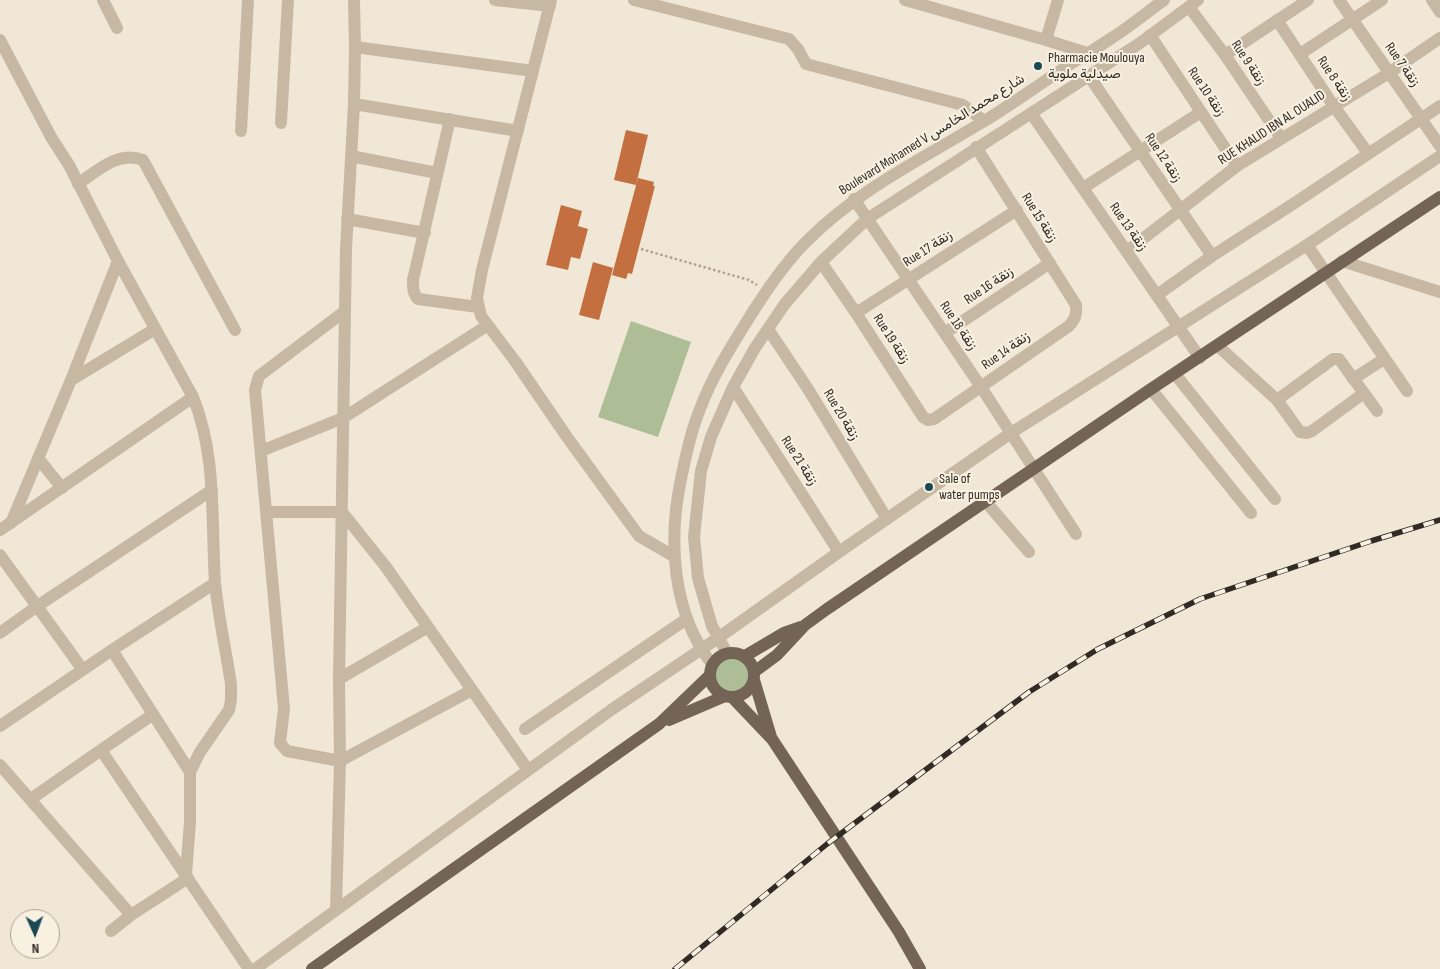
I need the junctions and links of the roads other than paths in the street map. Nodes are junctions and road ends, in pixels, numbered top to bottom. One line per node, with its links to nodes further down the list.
1 (104, 0): 19 (street)
2 (248, 0): 40 (street)
3 (288, 0): 39 (street)
4 (354, 0): 24 (street)
5 (495, 0): 14 (street)
6 (634, 0): 38 (street)
7 (905, 0): 23 (street)
8 (1058, 0): 23 (street)
9 (1164, 0): 25 (street, Boulevard Mohamed V شارع محمد الخامس)
10 (1308, 0): 17 (street)
11 (1339, 0): 18 (street, Rue 7 زنقة)
12 (1382, 0): 18 (street)
13 (1432, 0): 16 (street)
14 (551, 3): 28 (street)
15 (1193, 3): 20 (street); 27 (street, Rue 9 زنقة)
16 (1440, 12)
17 (1277, 20): 26 (street, Rue 8 زنقة); 27 (street)
18 (1351, 20): 26 (street); 29 (street, Rue 7 زنقة)
19 (116, 28)
20 (1150, 36): 30 (street); 34 (street, Rue 10 زنقة)
21 (1440, 38): 29 (street, RUE KHALID IBN AL OUALID)
22 (0, 40): 51 (street)
23 (1046, 40): 25 (street)
24 (355, 48): 28 (street); 31 (street)
25 (1087, 53): 38 (street, Boulevard Mohamed V شارع محمد الخامس)
26 (1300, 54): 32 (street, Rue 8 زنقة)
27 (1225, 55): 42 (street, Rue 9 زنقة)
28 (533, 71): 41 (street)
29 (1389, 72): 32 (street, RUE KHALID IBN AL OUALID); 36 (street, Rue 7 زنقة)
30 (1089, 76): 35 (street); 45 (street, Rue 12 زنقة)
31 (354, 104): 37 (street); 47 (street)
32 (1333, 106): 42 (street, RUE KHALID IBN AL OUALID); 46 (street, Rue 8 زنقة)
33 (1440, 106): 36 (street)
34 (1201, 112): 45 (street); 49 (street, Rue 10 زنقة)
35 (1031, 113): 44 (street); 52 (street, Rue 13 زنقة)
36 (1421, 118): 43 (street, Rue 7 زنقة); 46 (street)
37 (450, 120): 41 (street); 50 (street)
38 (984, 121): 54 (street, Boulevard Mohamed V شارع محمد الخامس)
39 (281, 123)
40 (242, 131)
41 (518, 131): 72 (street)
42 (1281, 138): 49 (street, RUE KHALID IBN AL OUALID)
43 (1440, 146)
44 (976, 147): 55 (street, Rue 15 زنقة); 58 (street)
45 (1140, 151): 52 (street); 56 (street, Rue 12 زنقة)
46 (1368, 154): 62 (street)
47 (351, 156): 50 (street); 57 (street)
48 (1440, 156): 60 (street)
49 (1237, 166): 56 (street, RUE KHALID IBN AL OUALID)
50 (437, 173): 59 (street)
51 (78, 184): 63 (street); 79 (street)
52 (1083, 188): 61 (street, Rue 13 زنقة)
53 (1440, 197): 64 (main road)
54 (854, 200): 58 (street, Rue 18 زنقة); 115 (street, Boulevard Mohamed V شارع محمد الخامس)
55 (1017, 210): 66 (street, Rue 15 زنقة); 68 (street, Rue 17 زنقة)
56 (1180, 210): 61 (street, RUE KHALID IBN AL OUALID); 62 (street, Rue 12 زنقة)
57 (347, 219): 59 (street); 73 (street)
58 (867, 219): 65 (street); 68 (street, Rue 18 زنقة)
59 (425, 233): 72 (street)
60 (1306, 245): 67 (street); 76 (street)
61 (1127, 251): 70 (street, Rue 13 زنقة)
62 (1212, 256): 70 (street)
63 (118, 261): 77 (street); 86 (street)
64 (1342, 261): 67 (main road); 69 (street)
65 (821, 262): 74 (street, Rue 19 زنقة); 78 (street)
66 (1050, 264): 71 (street, Rue 15 زنقة); 80 (street, Rue 16 زنقة)
67 (1326, 272): 81 (main road); 83 (street)
68 (908, 279): 74 (street, Rue 17 زنقة); 80 (street, Rue 18 زنقة)
69 (1440, 292)
70 (1157, 295): 76 (street, Rue 13 زنقة)
71 (1076, 305): 88 (street, Rue 14 زنقة)
72 (478, 307): 75 (street)
73 (345, 310): 96 (street); 98 (street)
74 (856, 313): 95 (street, Rue 19 زنقة)
75 (488, 325): 96 (street); 115 (street)
76 (1179, 327): 82 (street, Rue 13 زنقة); 97 (street)
77 (155, 329): 86 (street); 92 (street)
78 (768, 329): 87 (street); 108 (street, Rue 20 زنقة)
79 (235, 330)
80 (945, 333): 88 (street, Rue 18 زنقة)
81 (1218, 346): 82 (main road); 93 (street)
82 (1200, 358): 84 (main road)
83 (1384, 359): 85 (street); 90 (street)
84 (1175, 374): 89 (main road); 103 (street)
85 (1353, 379): 91 (street); 93 (street)
86 (71, 380): 99 (street)
87 (733, 387): 112 (street, Rue 21 زنقة); 122 (street)
88 (981, 387): 95 (street, Rue 14 زنقة); 97 (street, Rue 18 زنقة)
89 (1151, 389): 100 (main road); 107 (street)
90 (1407, 391)
91 (1364, 393): 93 (street); 94 (street)
92 (193, 397): 101 (street); 102 (street)
93 (1277, 400)
94 (1377, 411)
95 (941, 414)
96 (343, 418): 98 (street); 106 (street)
97 (1011, 433): 100 (street, Rue 18 زنقة); 108 (street)
98 (261, 451): 105 (street)
99 (38, 458): 101 (street); 109 (street)
100 (1034, 469): 104 (main road); 111 (street, Rue 18 زنقة)
101 (62, 488): 109 (street)
102 (212, 490): 116 (street); 117 (street)
103 (1275, 498)
104 (986, 502): 113 (street); 119 (main road)
105 (266, 512): 106 (street); 139 (street)
106 (342, 512): 120 (street); 130 (street)
107 (1251, 513)
108 (887, 519): 112 (street)
109 (11, 523): 110 (street)
110 (0, 530)
111 (1076, 534)
112 (839, 552): 122 (street)
113 (1029, 552)
114 (0, 555): 117 (street)
115 (675, 557): 124 (street, Boulevard Mohamed V شارع محمد الخامس)
116 (216, 583): 123 (street); 142 (street)
117 (36, 607): 121 (street); 127 (street)
118 (684, 620): 136 (street)
119 (805, 625): 126 (main road); 129 (main road)
120 (428, 627): 130 (street); 131 (street)
121 (0, 633)
122 (718, 638): 124 (street); 125 (street)
123 (112, 650): 127 (street); 133 (street)
124 (701, 650): 128 (street, Boulevard Mohamed V شارع محمد الخامس); 141 (street)
125 (726, 653): 126 (main road); 128 (main road)
126 (745, 656): 129 (main road)
127 (83, 670): 135 (street)
128 (710, 670): 132 (main road); 134 (main road)
129 (754, 676): 132 (main road); 137 (main road)
130 (339, 679): 139 (street)
131 (472, 690): 139 (street); 141 (street)
132 (728, 696): 134 (main road); 137 (main road)
133 (152, 715): 138 (street); 142 (street)
134 (659, 724): 150 (main road)
135 (0, 726)
136 (525, 729)
137 (772, 740): 151 (main road)
138 (100, 750): 143 (street); 144 (street)
139 (340, 761): 145 (street)
140 (0, 765): 143 (street)
141 (528, 770): 145 (street)
142 (190, 772): 144 (street)
143 (31, 799): 146 (street)
144 (187, 876): 146 (street); 148 (street)
145 (336, 910): 149 (street)
146 (131, 915): 147 (street)
147 (111, 931)
148 (250, 969)
149 (255, 969)
150 (312, 969)
151 (920, 969)

